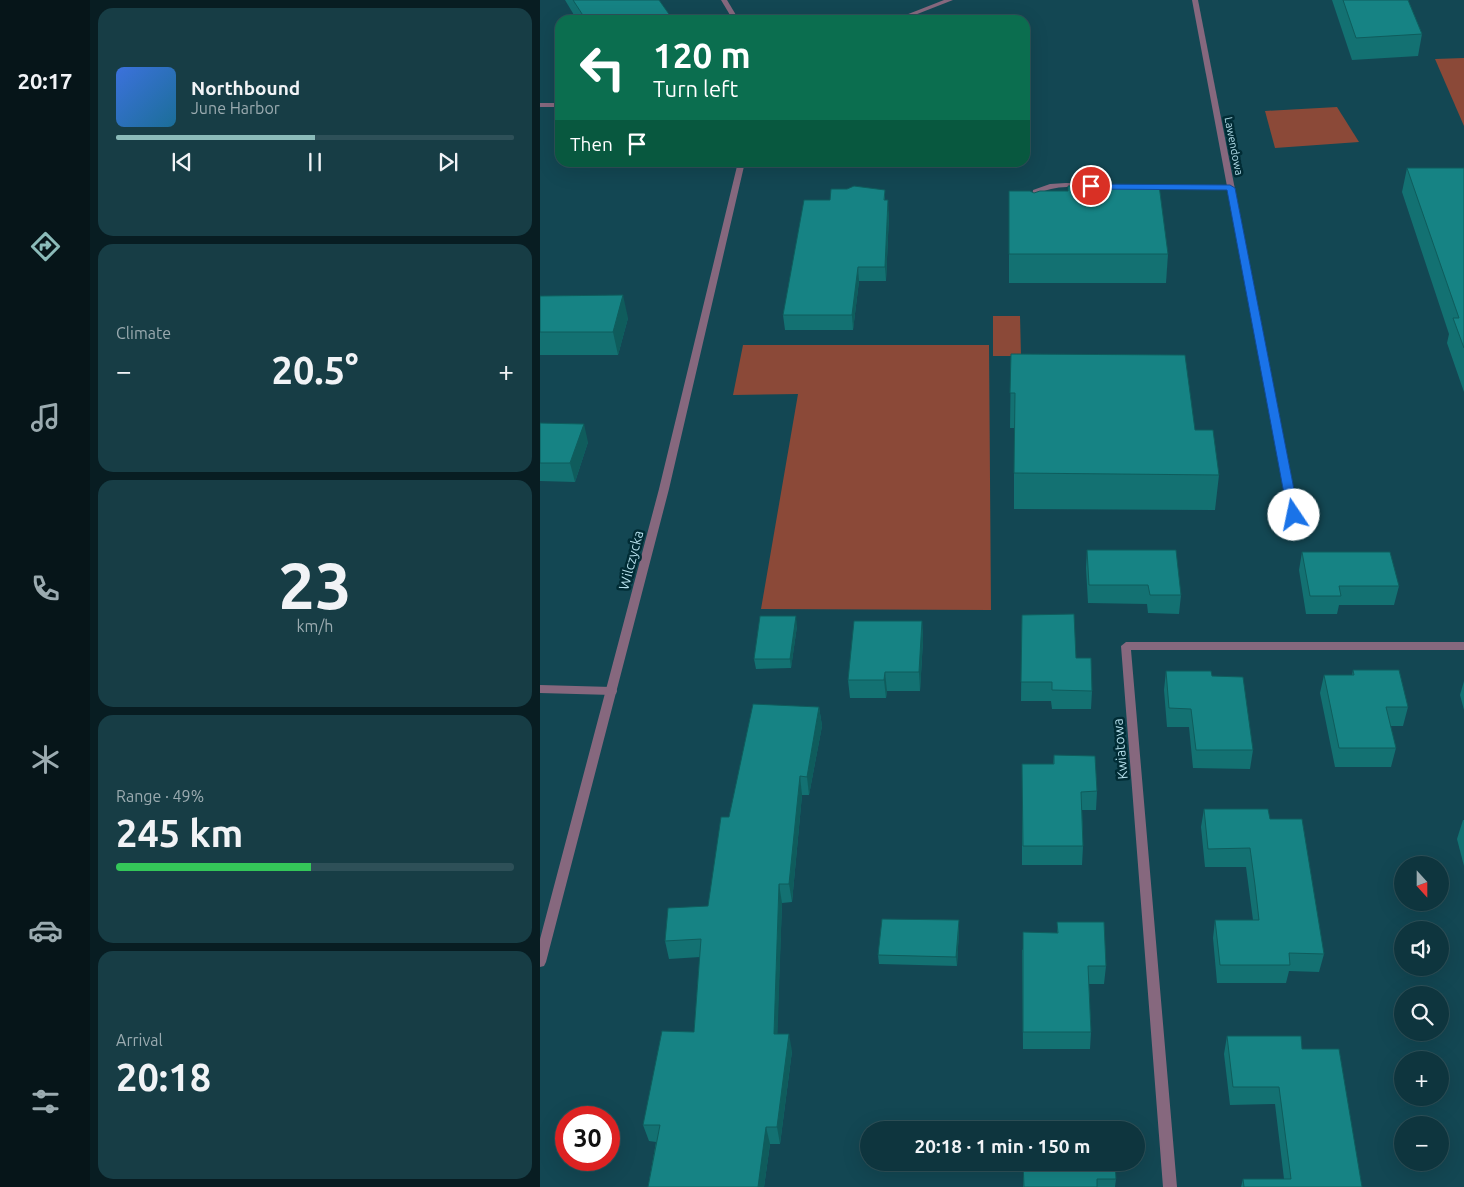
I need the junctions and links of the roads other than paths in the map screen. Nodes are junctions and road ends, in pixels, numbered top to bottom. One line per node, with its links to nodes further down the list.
1 (724, 0): 4 (street)
2 (950, 0): 5 (street)
3 (1195, 0): 11 (street, Lawendowa)
4 (733, 15)
5 (910, 15)
6 (540, 105): 7 (street)
7 (555, 105)
8 (741, 167): 16 (street, Wilczycka)
9 (1111, 186): 12 (street)
10 (1140, 187): 11 (street)
11 (1230, 188): 13 (street, Lawendowa)
12 (1034, 218)
13 (1297, 532)
14 (1464, 646): 18 (street, Kwiatowa)
15 (540, 689): 16 (street)
16 (612, 691): 17 (street, Wilczycka)
17 (540, 962)
18 (1170, 1187)

